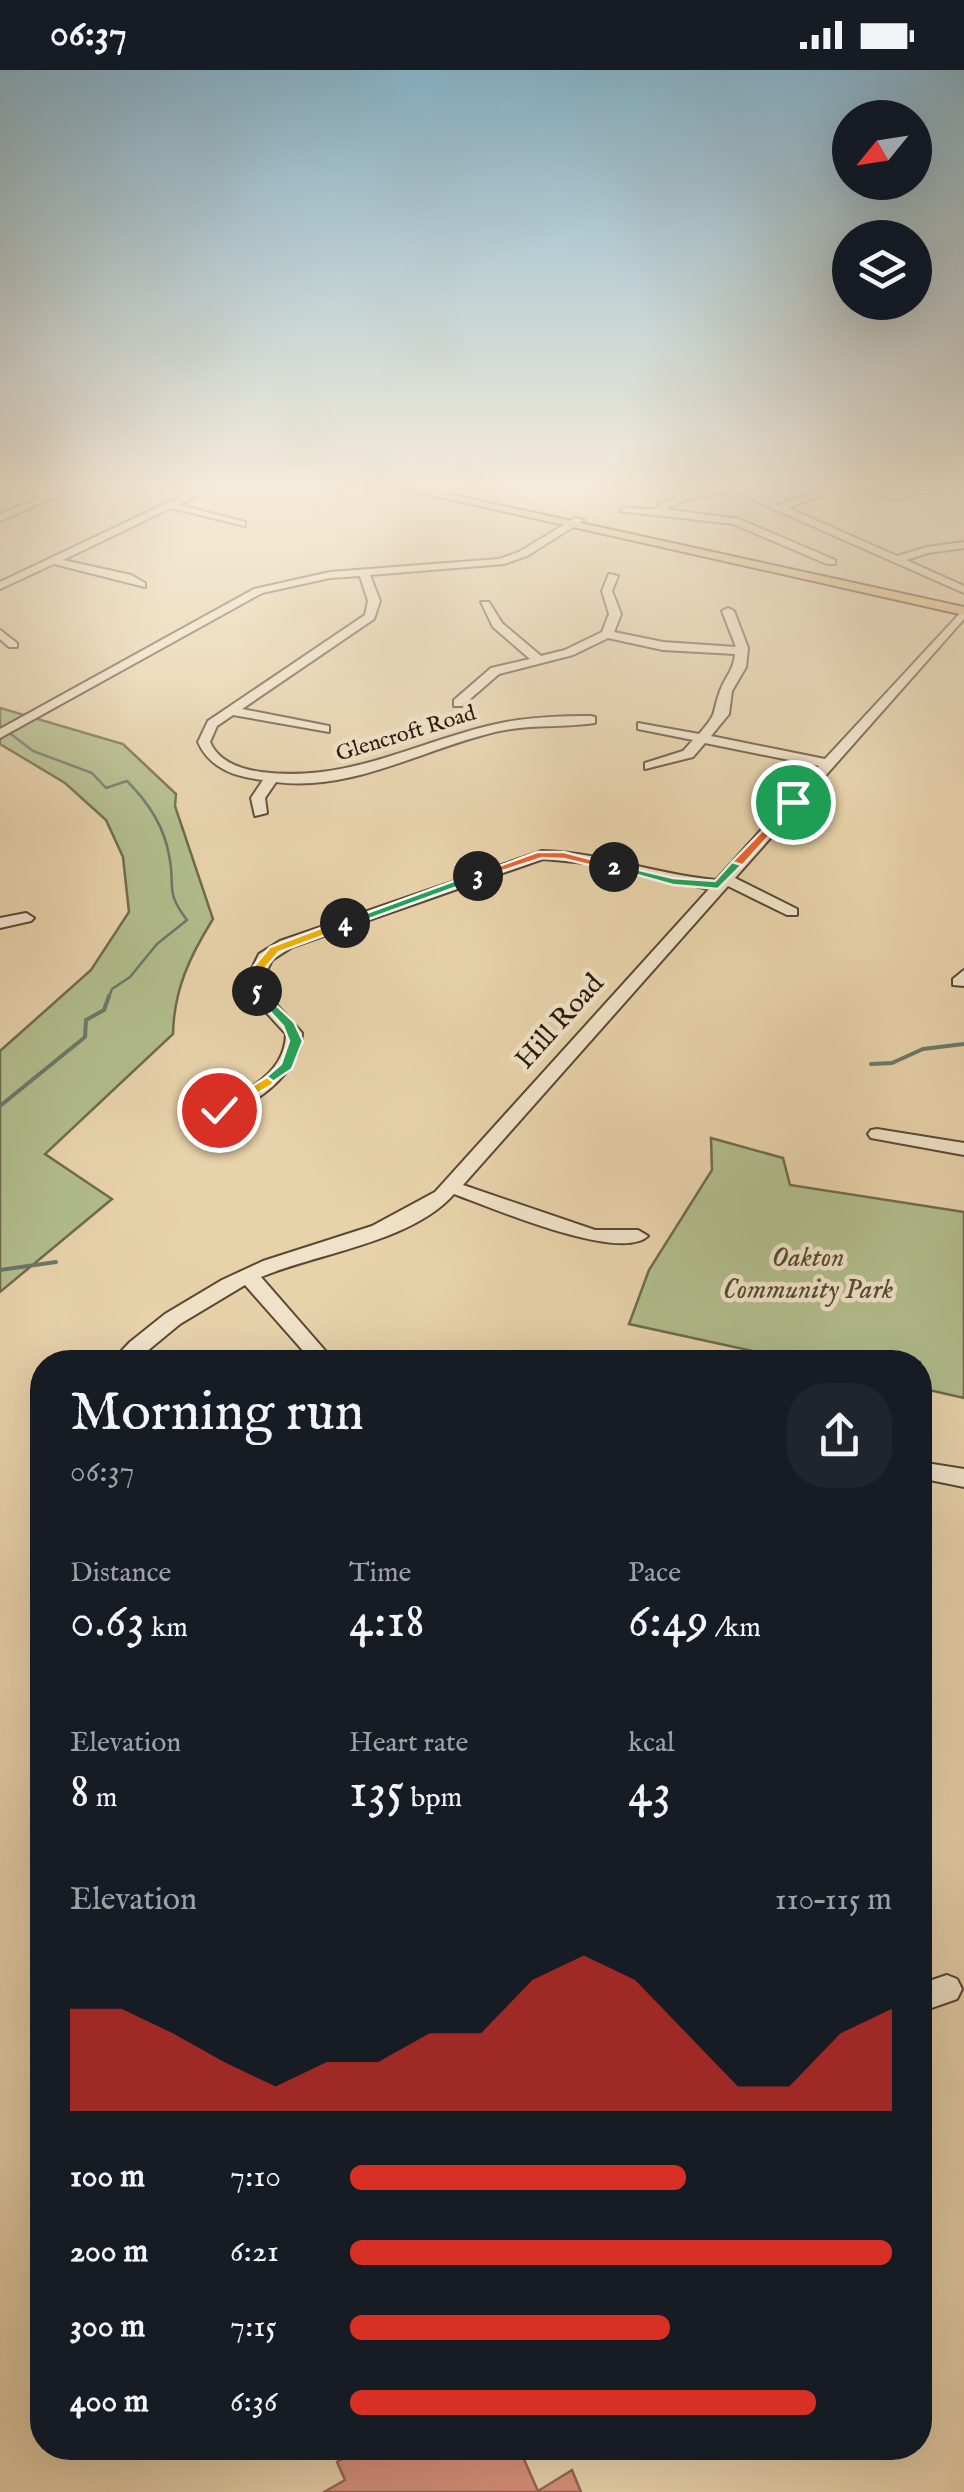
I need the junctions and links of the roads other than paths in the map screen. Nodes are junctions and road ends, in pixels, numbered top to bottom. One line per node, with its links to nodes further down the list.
1 (234, 602): 18 (street)
2 (373, 602): 14 (street, Glencroft Road)
3 (611, 602): 9 (street)
4 (933, 602): 6 (main road)
5 (485, 604): 12 (street)
6 (964, 609): 20 (street, Hill Road)
7 (728, 611): 11 (street)
8 (0, 633): 10 (street)
9 (607, 634): 11 (street); 12 (street)
10 (13, 645)
11 (742, 651): 19 (street)
12 (537, 659): 13 (street)
13 (458, 704)
14 (230, 711): 17 (street); 22 (street, Glencroft Road)
15 (591, 720): 22 (street, Glencroft Road)
16 (642, 726): 19 (street)
17 (324, 729)
18 (0, 734)
19 (705, 738): 20 (street); 21 (street)
20 (826, 764): 24 (street, Hill Road)
21 (650, 766)
22 (272, 778): 23 (street)
23 (260, 812)
24 (721, 882): 25 (street); 28 (street); 31 (street, Hill Road)
25 (792, 912)
26 (26, 918): 27 (street)
27 (0, 923)
28 (193, 1115)
29 (877, 1134): 30 (street)
30 (964, 1149)
31 (451, 1187): 32 (street); 33 (street, Hill Road)
32 (638, 1236)
33 (248, 1275): 34 (street, Hill Road); 35 (street)
34 (135, 1350)
35 (314, 1350)
36 (932, 1472): 37 (street)
37 (964, 1478)

